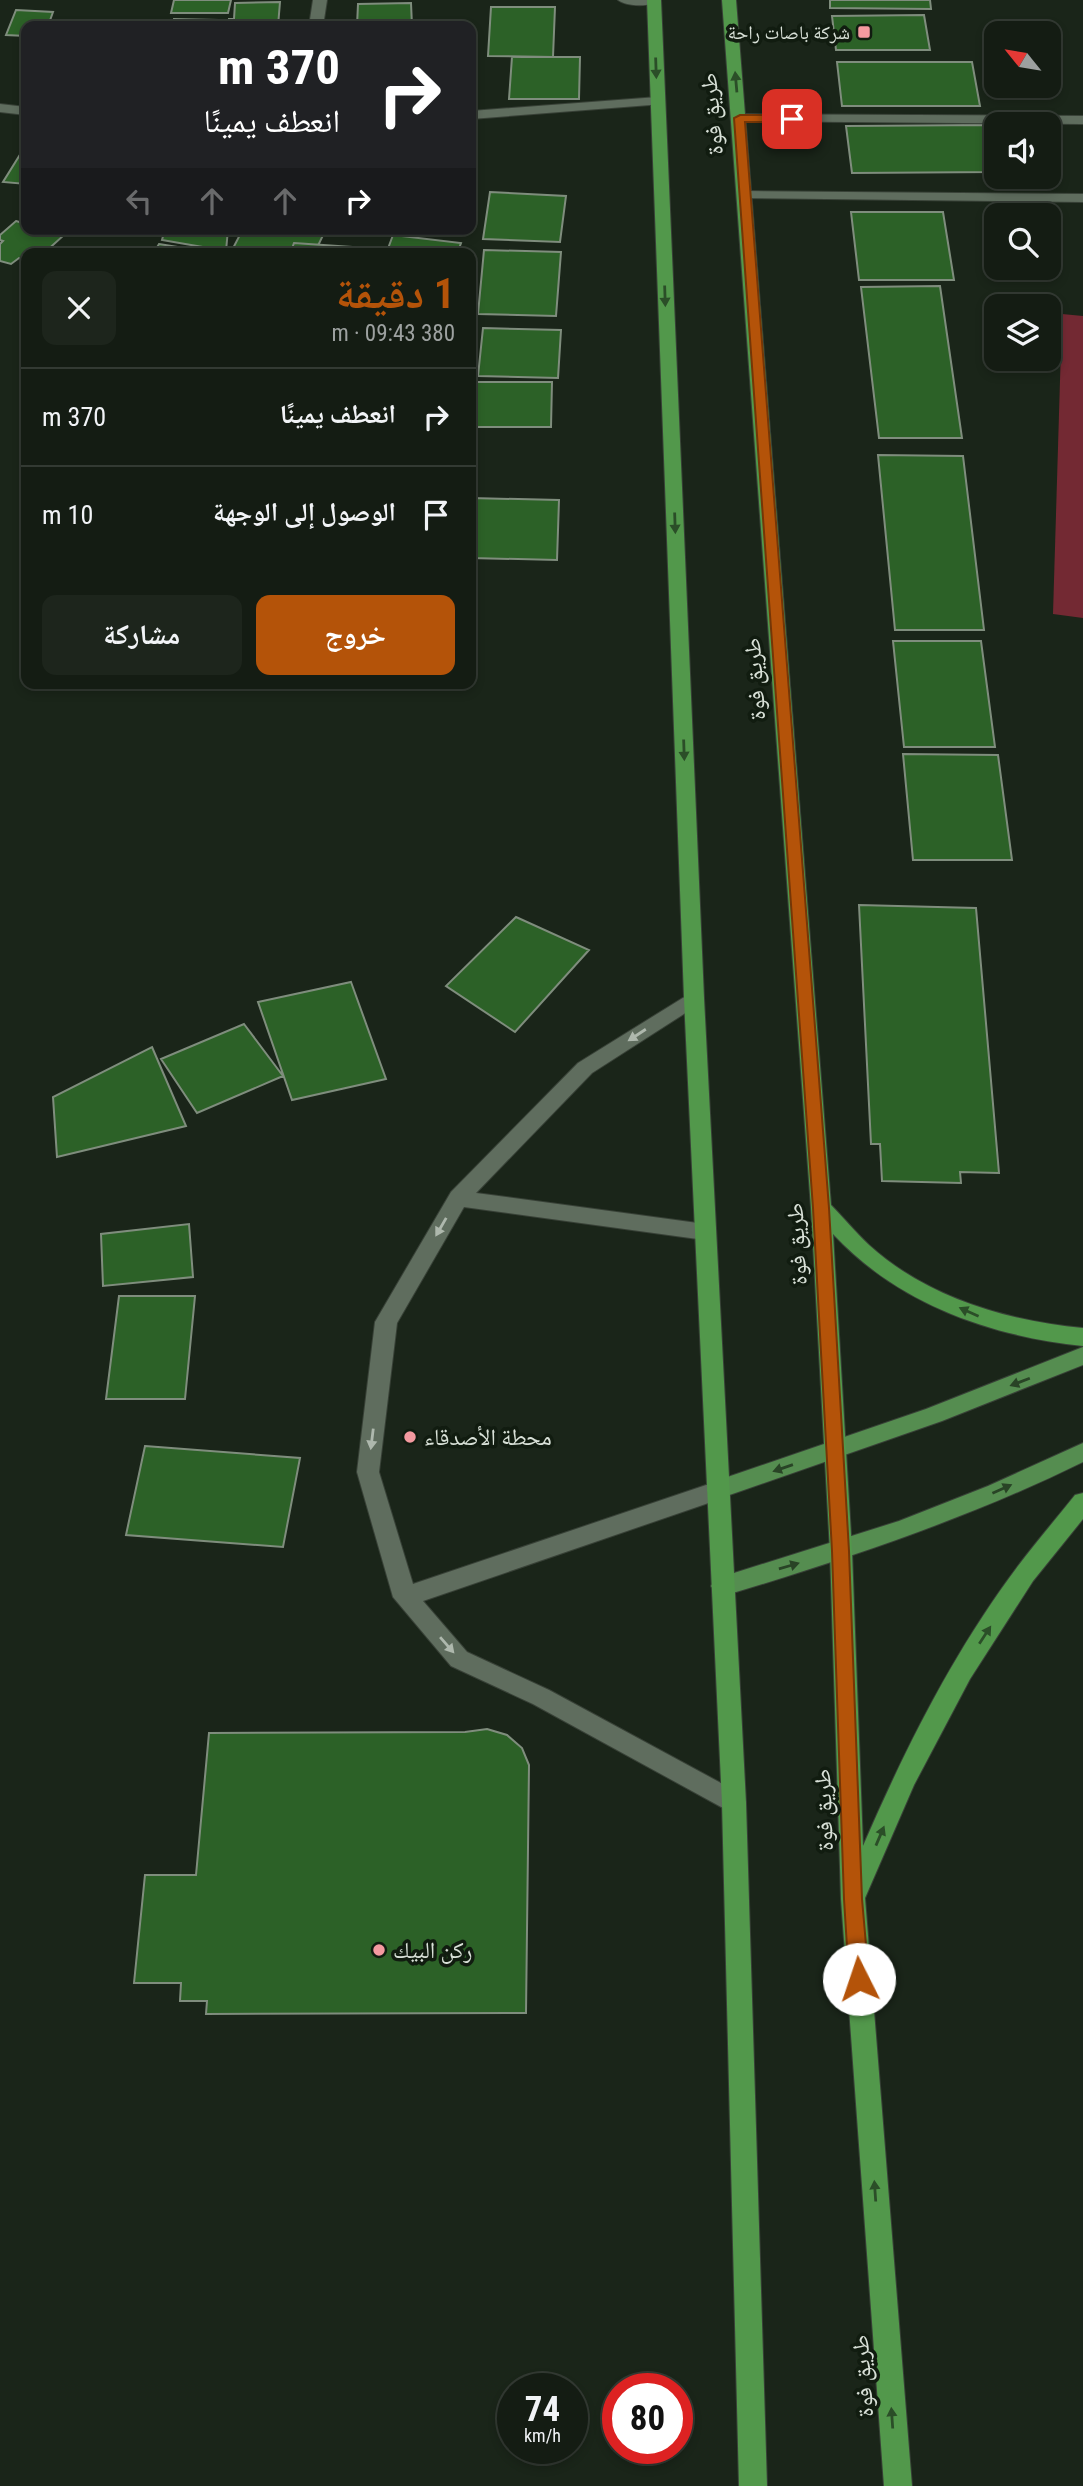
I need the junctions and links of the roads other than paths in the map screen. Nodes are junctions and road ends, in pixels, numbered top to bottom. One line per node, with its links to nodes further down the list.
1 (320, 0): 5 (street)
2 (625, 0): 3 (street)
3 (654, 0): 6 (highway, one-way to 6)
4 (729, 0): 10 (highway, طريق فوة, one-way to 4)
5 (317, 21)
6 (658, 101): 9 (street); 14 (highway, one-way to 14)
7 (0, 108): 8 (street)
8 (21, 110)
9 (476, 115)
10 (740, 118): 11 (street); 12 (highway, طريق فوة)
11 (1083, 120)
12 (746, 195): 13 (street); 16 (highway, طريق فوة)
13 (1083, 198)
14 (694, 998): 15 (street, one-way to 15); 17 (highway)
15 (457, 1198): 17 (street); 26 (street, one-way to 26)
16 (821, 1208): 18 (highway, one-way to 16); 20 (highway, طريق فوة)
17 (705, 1232): 22 (highway)
18 (1083, 1337)
19 (1083, 1356): 20 (main road, one-way to 20)
20 (834, 1451): 22 (main road, one-way to 22); 24 (highway, طريق فوة)
21 (1083, 1452): 24 (main road, one-way to 21)
22 (718, 1490): 25 (highway); 26 (street)
23 (1083, 1502): 28 (highway, one-way to 23)
24 (841, 1551): 25 (main road, one-way to 24); 28 (highway, طريق فوة)
25 (723, 1586): 27 (highway)
26 (405, 1597): 27 (street, one-way to 27)
27 (734, 1803): 29 (highway)
28 (853, 1899): 30 (highway, طريق فوة, one-way to 28)
29 (753, 2486)
30 (898, 2486)

